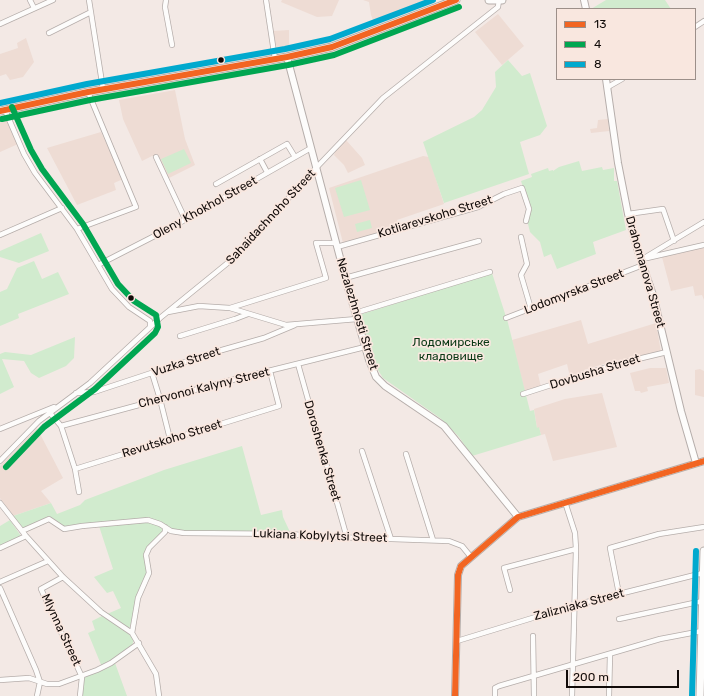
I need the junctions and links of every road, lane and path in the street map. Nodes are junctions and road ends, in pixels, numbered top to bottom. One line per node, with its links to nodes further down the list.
1 (30, 0): 10 (street)
2 (53, 0): 10 (street)
3 (89, 0): 11 (street)
4 (166, 0): 14 (street)
5 (266, 0): 16 (street)
6 (456, 0): 15 (main road)
7 (489, 0): 8 (main road)
8 (499, 0): 9 (main road); 27 (street, Sahaidachnoho Street)
9 (502, 0)
10 (34, 8): 12 (street)
11 (91, 12): 13 (street); 20 (street)
12 (0, 24)
13 (49, 33)
14 (172, 45)
15 (287, 57): 16 (main road); 23 (street, Nezalezhnosti Street)
16 (274, 59): 20 (main road)
17 (606, 80): 19 (street, Drahomanova Street)
18 (620, 80): 19 (street)
19 (608, 87): 31 (street, Drahomanova Street)
20 (103, 89): 21 (main road)
21 (88, 92): 22 (main road); 35 (street)
22 (3, 111): 30 (street)
23 (311, 148): 25 (street, Oleny Khokhol Street); 27 (street, Nezalezhnosti Street)
24 (156, 157): 32 (street)
25 (294, 157): 26 (street); 28 (street, Oleny Khokhol Street)
26 (260, 159): 28 (street); 29 (street)
27 (316, 168): 40 (street, Nezalezhnosti Street); 48 (street, Sahaidachnoho Street)
28 (267, 172): 32 (street, Oleny Khokhol Street)
29 (216, 184)
30 (62, 208): 35 (street); 36 (street)
31 (628, 214): 39 (street); 42 (street, Drahomanova Street)
32 (185, 219): 43 (street, Oleny Khokhol Street)
33 (526, 221): 40 (street, Kotliarevskoho Street)
34 (704, 222): 39 (street)
35 (77, 229): 43 (street)
36 (0, 235)
37 (521, 237): 47 (street)
38 (479, 241): 45 (street)
39 (674, 241): 42 (street)
40 (336, 245): 45 (street, Nezalezhnosti Street); 46 (street)
41 (704, 245): 42 (street)
42 (642, 262): 47 (street, Lodomyrska Street); 58 (street, Drahomanova Street)
43 (98, 265): 51 (street)
44 (490, 272): 50 (street)
45 (345, 278): 50 (street, Nezalezhnosti Street)
46 (230, 308): 48 (street); 49 (street)
47 (531, 309): 53 (street, Lodomyrska Street)
48 (167, 312): 52 (street, Sahaidachnoho Street)
49 (248, 314): 54 (street); 56 (street)
50 (356, 316): 54 (street); 57 (street, Nezalezhnosti Street)
51 (144, 317): 52 (street); 55 (street)
52 (160, 318): 55 (street, Sahaidachnoho Street)
53 (506, 318)
54 (295, 325): 61 (street, Vuzka Street)
55 (150, 327): 62 (street, Sahaidachnoho Street)
56 (180, 336)
57 (365, 347): 59 (street, Chervonoi Kalyny Street); 81 (street, Nezalezhnosti Street)
58 (667, 352): 63 (street, Dovbusha Street); 76 (street, Drahomanova Street)
59 (298, 364): 60 (street, Chervonoi Kalyny Street); 86 (street, Doroshenka Street)
60 (270, 371): 64 (street, Chervonoi Kalyny Street); 71 (street, Revutskoho Street)
61 (152, 373): 62 (street, Vuzka Street); 64 (street)
62 (76, 393): 65 (street, Sahaidachnoho Street)
63 (523, 394)
64 (160, 399): 69 (street, Chervonoi Kalyny Street); 71 (street)
65 (59, 405): 66 (street, Sahaidachnoho Street); 67 (street)
66 (50, 413): 68 (street, Sahaidachnoho Street); 69 (street)
67 (37, 414): 68 (street); 70 (street)
68 (39, 421): 74 (street, Sahaidachnoho Street)
69 (61, 426): 77 (street)
70 (0, 429)
71 (170, 439): 77 (street, Revutskoho Street)
72 (362, 451): 87 (street)
73 (406, 454): 88 (street)
74 (0, 460)
75 (704, 461): 76 (street)
76 (696, 463): 79 (street)
77 (75, 469): 78 (street)
78 (80, 492)
79 (566, 502): 81 (street); 90 (street)
80 (0, 503): 84 (street)
81 (518, 517): 92 (street)
82 (165, 527): 84 (street, Lukiana Kobylytsi Street); 86 (street, Lukiana Kobylytsi Street); 105 (street)
83 (704, 527): 100 (street)
84 (22, 531): 85 (street)
85 (26, 536): 89 (street); 93 (street)
86 (347, 538): 87 (street, Lukiana Kobylytsi Street)
87 (391, 539): 88 (street, Lukiana Kobylytsi Street)
88 (433, 540): 92 (street, Lukiana Kobylytsi Street)
89 (0, 548)
90 (576, 549): 98 (street); 102 (street)
91 (704, 551): 94 (main road)
92 (471, 557): 107 (street)
93 (48, 561): 95 (street); 96 (street)
94 (703, 573): 99 (main road); 100 (street, Zalizniaka Street)
95 (63, 576): 105 (street); 112 (street, Mlynna Street)
96 (0, 582)
97 (0, 588): 114 (street)
98 (510, 590)
99 (704, 591): 101 (main road)
100 (619, 594): 102 (street, Zalizniaka Street)
101 (703, 601): 103 (street); 104 (main road)
102 (575, 605): 107 (street, Zalizniaka Street); 110 (street)
103 (619, 619)
104 (702, 631): 109 (street); 123 (main road)
105 (132, 633): 108 (street)
106 (533, 636): 111 (street)
107 (457, 641): 118 (street)
108 (139, 644): 112 (street); 117 (street)
109 (610, 654): 110 (street); 122 (street)
110 (573, 664): 111 (street); 121 (street)
111 (534, 675): 119 (street); 120 (street)
112 (82, 677): 114 (street); 116 (street, Mlynna Street)
113 (0, 680): 114 (street)
114 (40, 682): 115 (street)
115 (37, 696)
116 (80, 696)
117 (159, 696)
118 (455, 696)
119 (494, 696)
120 (534, 696)
121 (572, 696)
122 (609, 696)
123 (700, 696)

